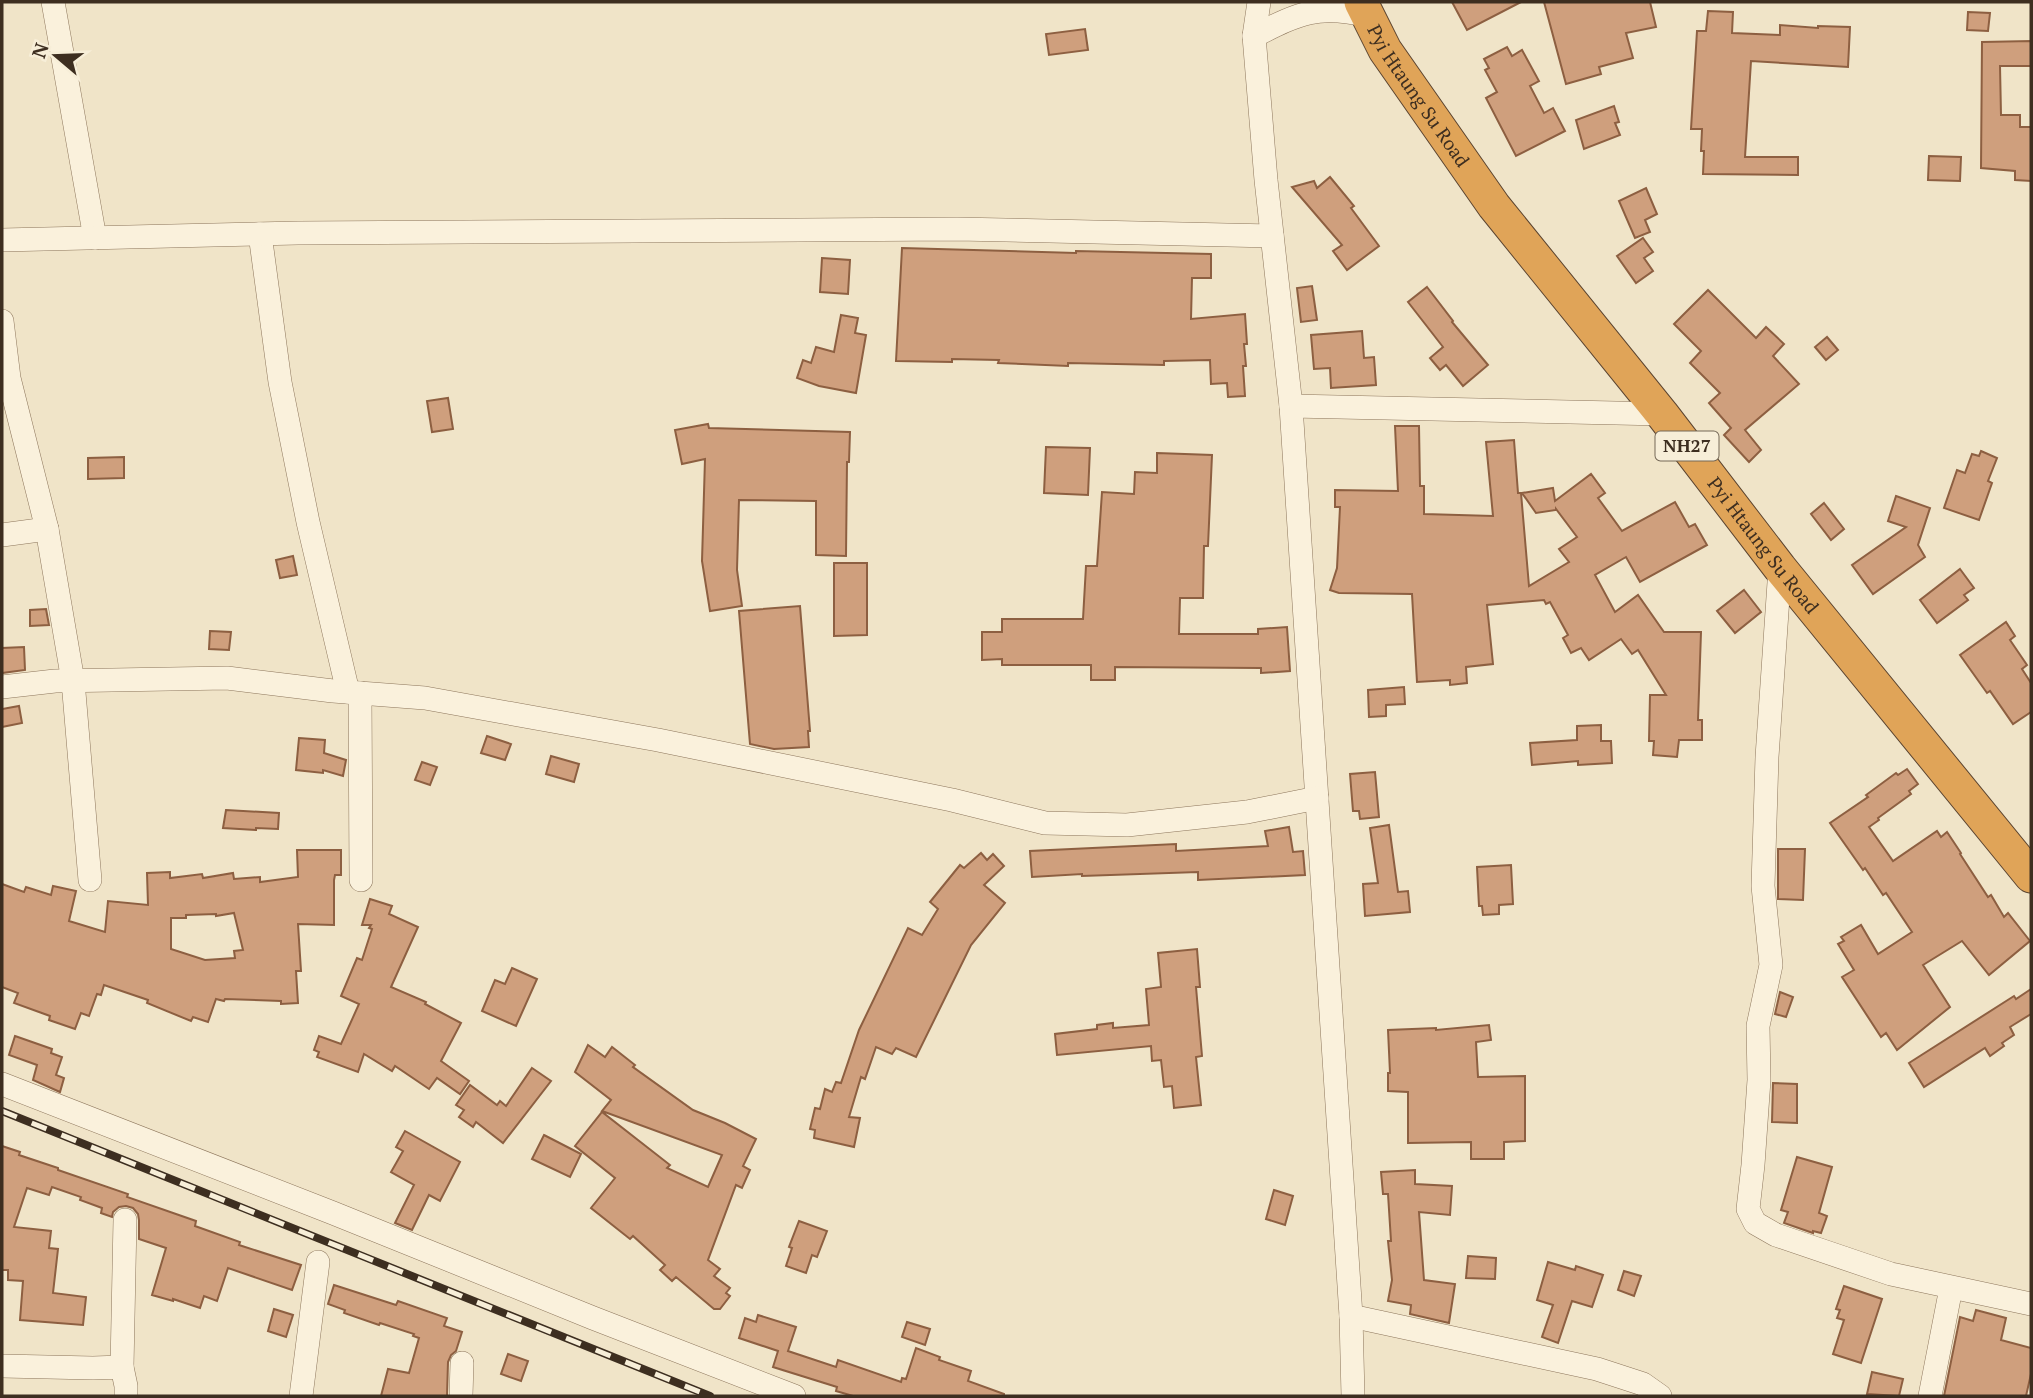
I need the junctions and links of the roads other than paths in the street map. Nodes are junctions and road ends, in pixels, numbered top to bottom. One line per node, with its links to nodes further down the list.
1 (53, 2): 7 (street)
2 (1259, 2): 4 (street)
3 (1365, 9): 4 (street); 12 (highway, Pyi Htaung Su Road / NH27)
4 (1254, 36): 6 (street)
5 (260, 234): 6 (street); 7 (street); 18 (street)
6 (1272, 236): 11 (street)
7 (95, 238): 8 (street)
8 (2, 240)
9 (2, 321): 10 (street)
10 (5, 378): 13 (street)
11 (1291, 406): 12 (street); 19 (street)
12 (1662, 414): 15 (highway, Pyi Htaung Su Road / NH27)
13 (47, 529): 14 (street); 16 (street)
14 (2, 535)
15 (1780, 568): 20 (highway, Pyi Htaung Su Road / NH27); 26 (street)
16 (73, 681): 17 (street); 18 (street); 21 (street)
17 (2, 687)
18 (354, 693): 19 (street); 22 (street)
19 (1317, 798): 28 (street)
20 (2027, 864)
21 (90, 880)
22 (362, 880)
23 (2, 1084): 35 (street)
24 (125, 1220): 31 (street)
25 (318, 1262): 33 (street)
26 (1951, 1288): 27 (street); 38 (street)
27 (2031, 1304)
28 (1351, 1316): 36 (street); 37 (street)
29 (462, 1363): 34 (street)
30 (2, 1366): 31 (street)
31 (122, 1367): 32 (street)
32 (126, 1396)
33 (301, 1396)
34 (461, 1396)
35 (794, 1396)
36 (1353, 1396)
37 (1660, 1396)
38 (1930, 1396)

